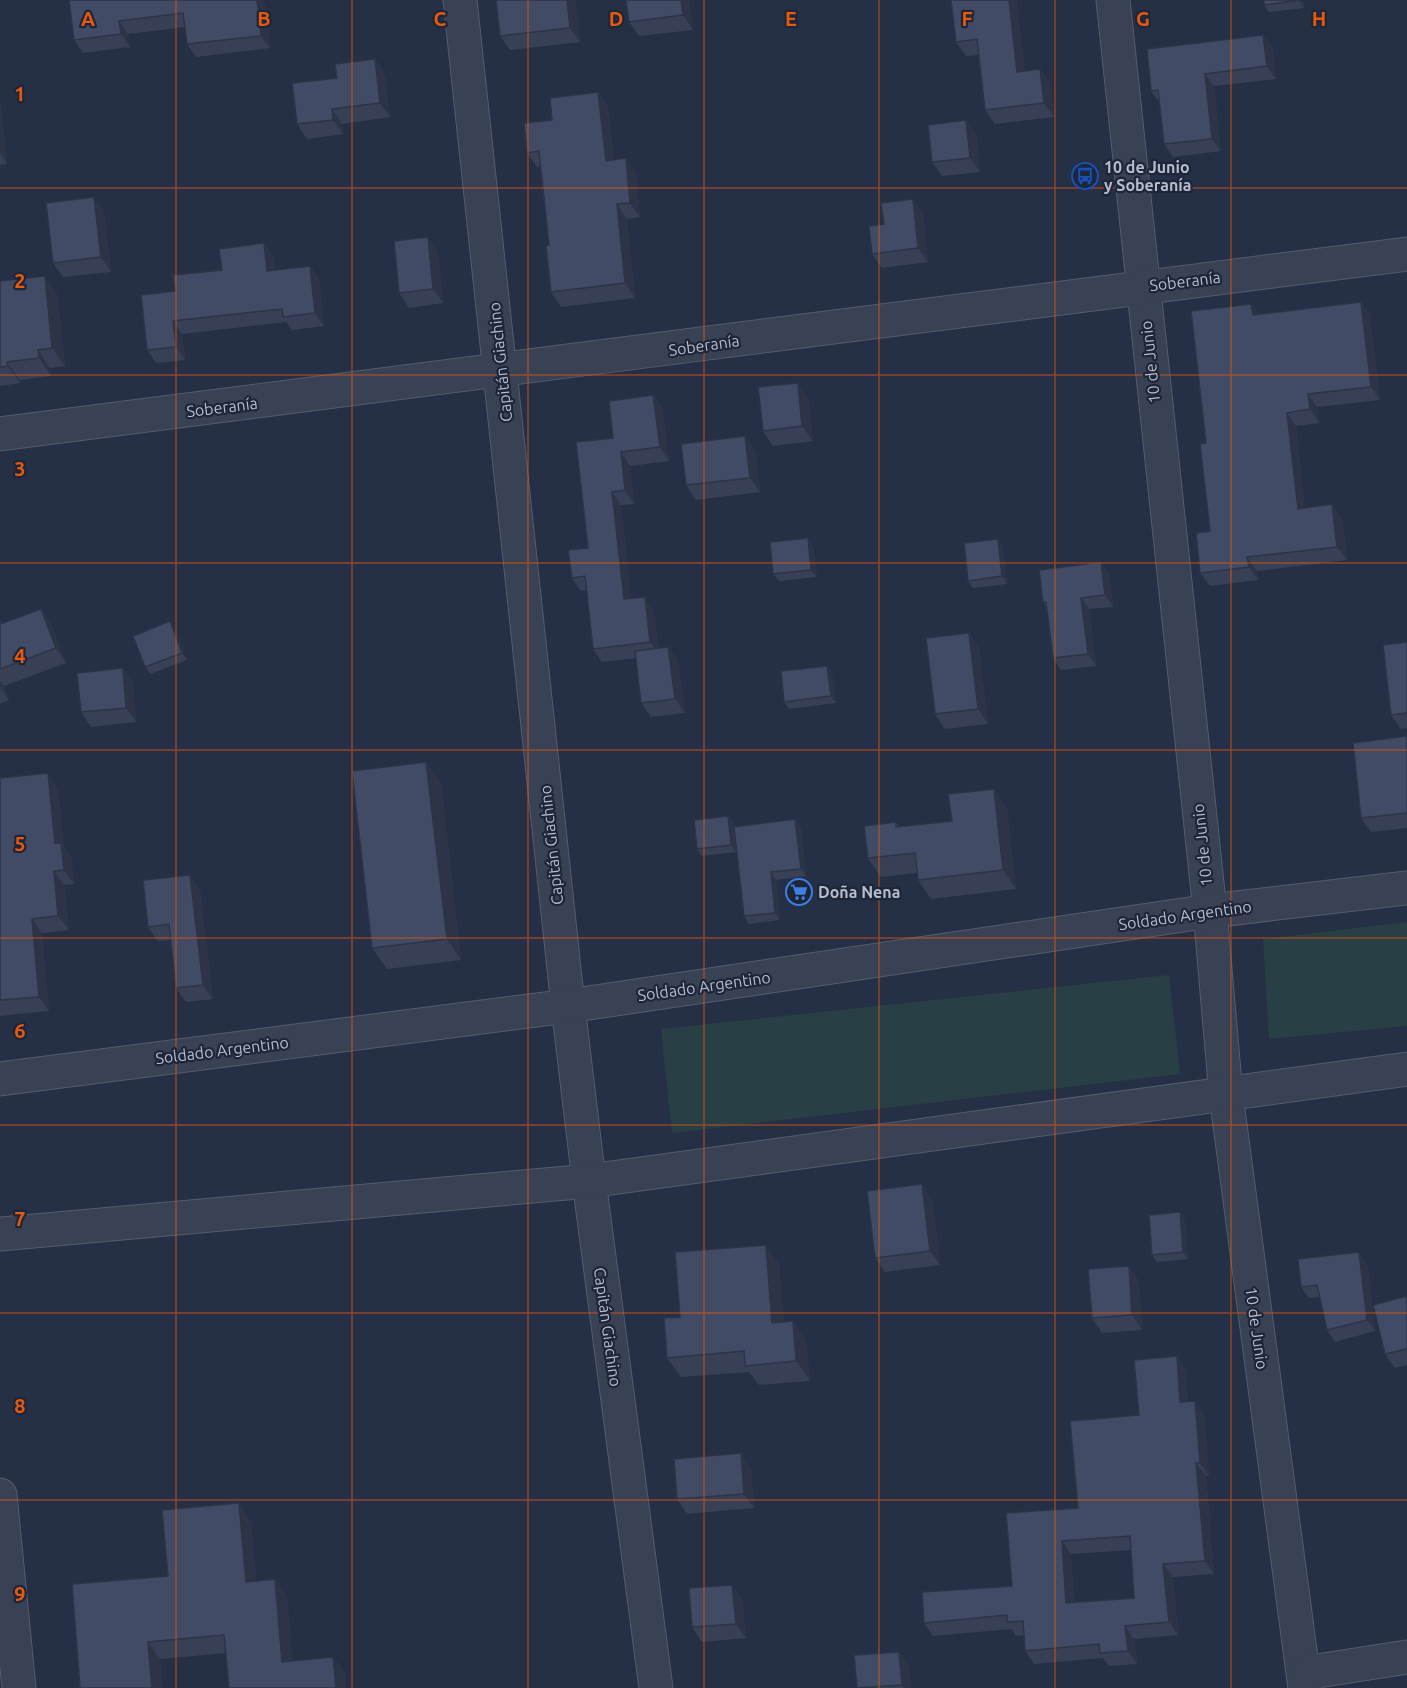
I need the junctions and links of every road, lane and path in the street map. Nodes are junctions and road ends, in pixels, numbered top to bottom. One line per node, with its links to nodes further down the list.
1 (460, 0): 5 (street, Capitán Giachino)
2 (1113, 0): 4 (street, 10 de Junio)
3 (1407, 254): 4 (street, Soberanía)
4 (1142, 286): 5 (street, Soberanía); 8 (street, 10 de Junio)
5 (501, 371): 6 (street, Soberanía); 9 (street, Capitán Giachino)
6 (0, 434)
7 (1407, 888): 8 (street, Soldado Argentino)
8 (1210, 911): 9 (street, Soldado Argentino); 12 (street, 10 de Junio)
9 (568, 1006): 11 (street, Soldado Argentino); 13 (street, Capitán Giachino)
10 (1407, 1068): 12 (street)
11 (0, 1078)
12 (1226, 1095): 13 (street); 17 (street, 10 de Junio)
13 (589, 1181): 14 (street); 19 (street, Capitán Giachino)
14 (0, 1234)
15 (0, 1495): 18 (street)
16 (1407, 1657): 17 (street)
17 (1305, 1680)
18 (19, 1688)
19 (656, 1688)

